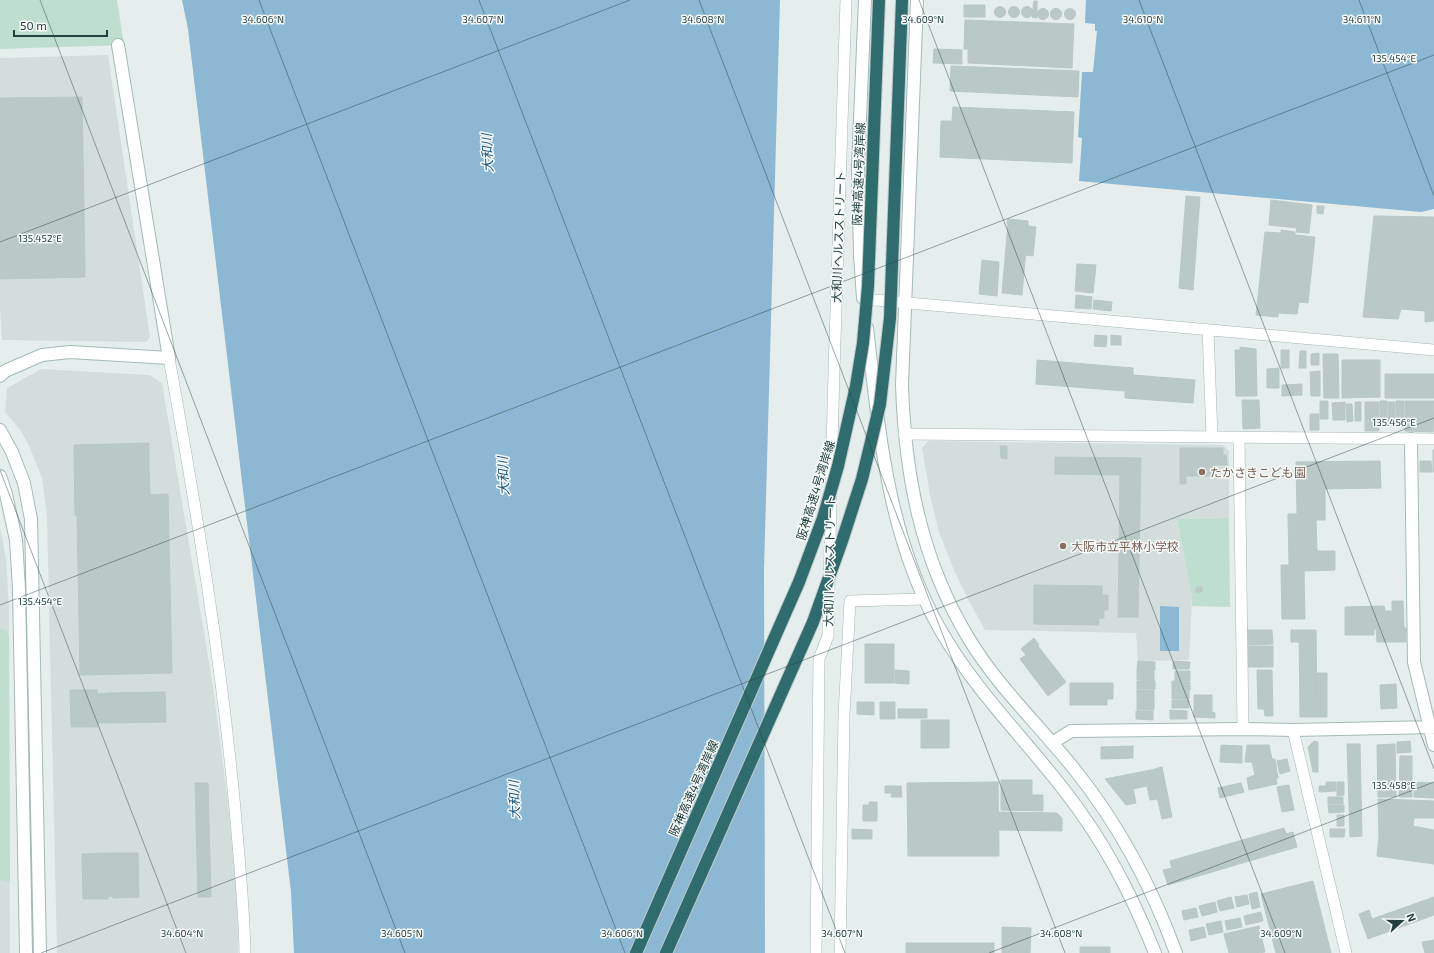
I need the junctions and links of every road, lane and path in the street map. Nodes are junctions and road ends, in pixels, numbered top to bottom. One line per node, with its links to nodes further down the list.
1 (846, 0): 31 (street, 大和川ヘルスストリート)
2 (865, 0): 7 (street)
3 (879, 0): 29 (highway, 阪神高速4号湾岸線, bridge)
4 (902, 0): 30 (highway, bridge)
5 (916, 0): 8 (street)
6 (118, 45): 11 (street)
7 (864, 299): 8 (street); 20 (street)
8 (905, 302): 9 (street); 14 (street)
9 (1208, 330): 10 (street); 15 (street)
10 (1434, 350)
11 (169, 358): 12 (street); 28 (street)
12 (0, 376)
13 (0, 430): 27 (street)
14 (904, 434): 15 (street); 24 (street)
15 (1212, 437): 16 (street)
16 (1239, 437): 17 (street); 22 (street)
17 (1411, 439): 18 (street); 21 (street)
18 (1434, 439)
19 (0, 476): 26 (street)
20 (924, 600): 32 (street); 33 (street)
21 (1432, 728): 23 (street); 25 (street)
22 (1243, 729): 23 (street); 24 (street)
23 (1293, 730): 35 (street)
24 (1052, 743): 34 (street)
25 (1434, 745)
26 (26, 953)
27 (40, 953)
28 (246, 953)
29 (636, 953)
30 (666, 953)
31 (816, 953)
32 (840, 953)
33 (1155, 953)
34 (1176, 953)
35 (1346, 953)

